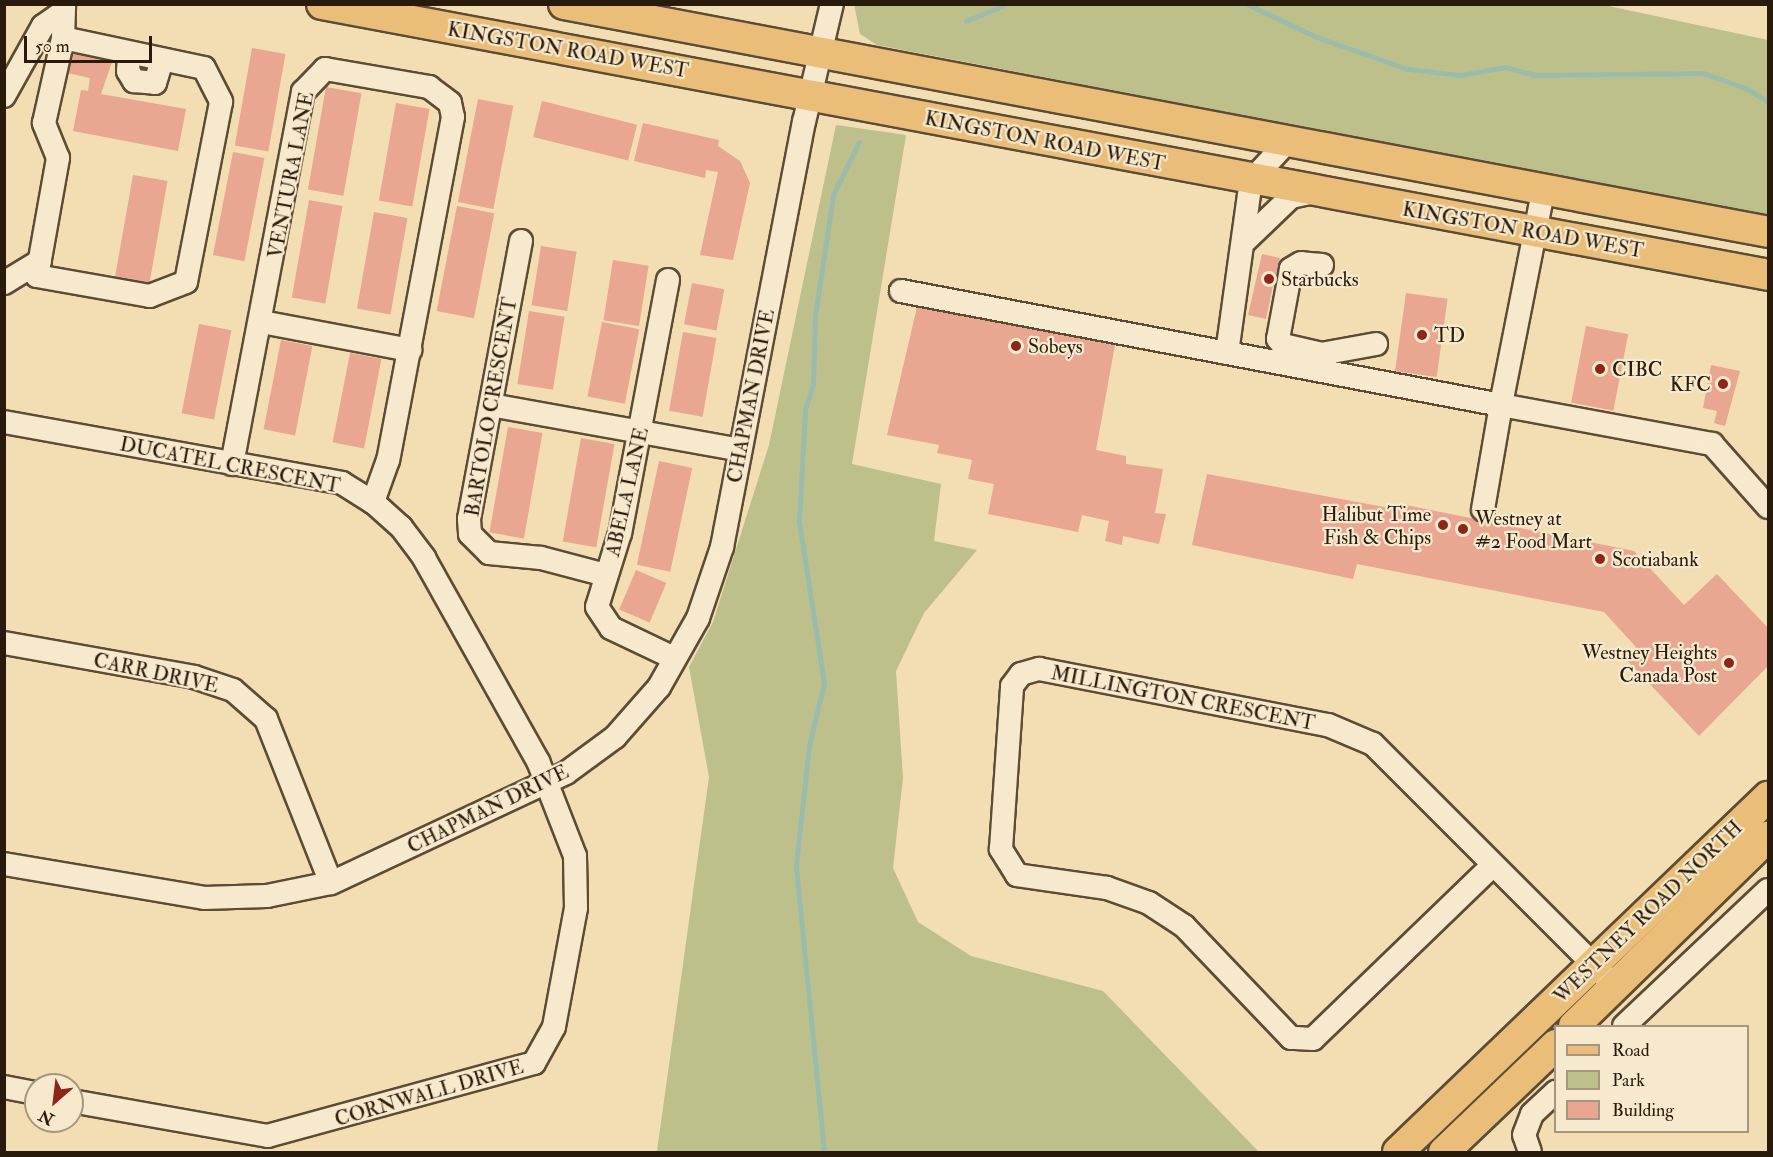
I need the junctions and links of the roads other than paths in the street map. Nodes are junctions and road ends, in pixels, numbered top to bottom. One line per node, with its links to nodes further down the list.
1 (322, 4): 7 (main road, KINGSTON ROAD WEST)
2 (564, 4): 6 (main road)
3 (832, 4): 6 (street, CHAPMAN DRIVE)
4 (64, 8): 5 (street); 8 (street)
5 (63, 38): 17 (street); 17 (street)
6 (821, 52): 7 (street, CHAPMAN DRIVE); 9 (main road)
7 (810, 95): 10 (main road, KINGSTON ROAD WEST); 31 (street, CHAPMAN DRIVE)
8 (4, 96)
9 (1288, 141): 10 (street); 11 (main road)
10 (1251, 181): 12 (main road, KINGSTON ROAD WEST); 15 (street)
11 (1544, 187): 13 (street); 14 (main road)
12 (1315, 192): 13 (main road, KINGSTON ROAD WEST); 15 (street)
13 (1535, 232): 19 (main road, KINGSTON ROAD WEST); 28 (street)
14 (1768, 232)
15 (1246, 240): 26 (street)
16 (521, 241): 27 (street, BARTOLO CRESCENT)
17 (40, 261): 21 (street)
18 (1322, 265): 24 (street)
19 (1768, 275)
20 (668, 280): 30 (street, ABELA LANE)
21 (4, 283)
22 (901, 291): 26 (street)
23 (262, 322): 25 (street); 25 (street, VENTURA LANE); 32 (street, VENTURA LANE)
24 (1376, 344)
25 (410, 350): 33 (street, VENTURA LANE)
26 (1227, 353): 28 (street)
27 (491, 405): 30 (street); 36 (street, BARTOLO CRESCENT)
28 (1501, 405): 34 (street); 35 (street)
29 (4, 422): 32 (street, DUCATEL CRESCENT)
30 (641, 432): 31 (street); 36 (street, ABELA LANE)
31 (740, 450): 38 (street, CHAPMAN DRIVE)
32 (232, 464): 33 (street, DUCATEL CRESCENT)
33 (374, 502): 39 (street, DUCATEL CRESCENT)
34 (1768, 507)
35 (1483, 509)
36 (606, 575): 38 (street, ABELA LANE)
37 (4, 643): 45 (street, CARR DRIVE)
38 (674, 658): 39 (street, CHAPMAN DRIVE)
39 (546, 783): 45 (street, CHAPMAN DRIVE); 54 (street, CORNWALL DRIVE)
40 (1768, 797): 44 (main road, WESTNEY ROAD NORTH)
41 (1768, 837): 44 (main road, WESTNEY ROAD NORTH)
42 (4, 864): 45 (street, CHAPMAN DRIVE)
43 (1492, 866): 43 (street, MILLINGTON CRESCENT); 47 (street, MILLINGTON CRESCENT)
44 (1709, 874): 47 (main road, WESTNEY ROAD NORTH)
45 (331, 883)
46 (1768, 890): 49 (street)
47 (1604, 976): 48 (main road, WESTNEY ROAD NORTH); 55 (main road, WESTNEY ROAD NORTH)
48 (1575, 1025)
49 (1625, 1025)
50 (1554, 1047): 56 (main road)
51 (4, 1087): 52 (street)
52 (24, 1091)
53 (1554, 1094): 57 (street)
54 (84, 1103)
55 (1398, 1152)
56 (1444, 1152)
57 (1530, 1152)

